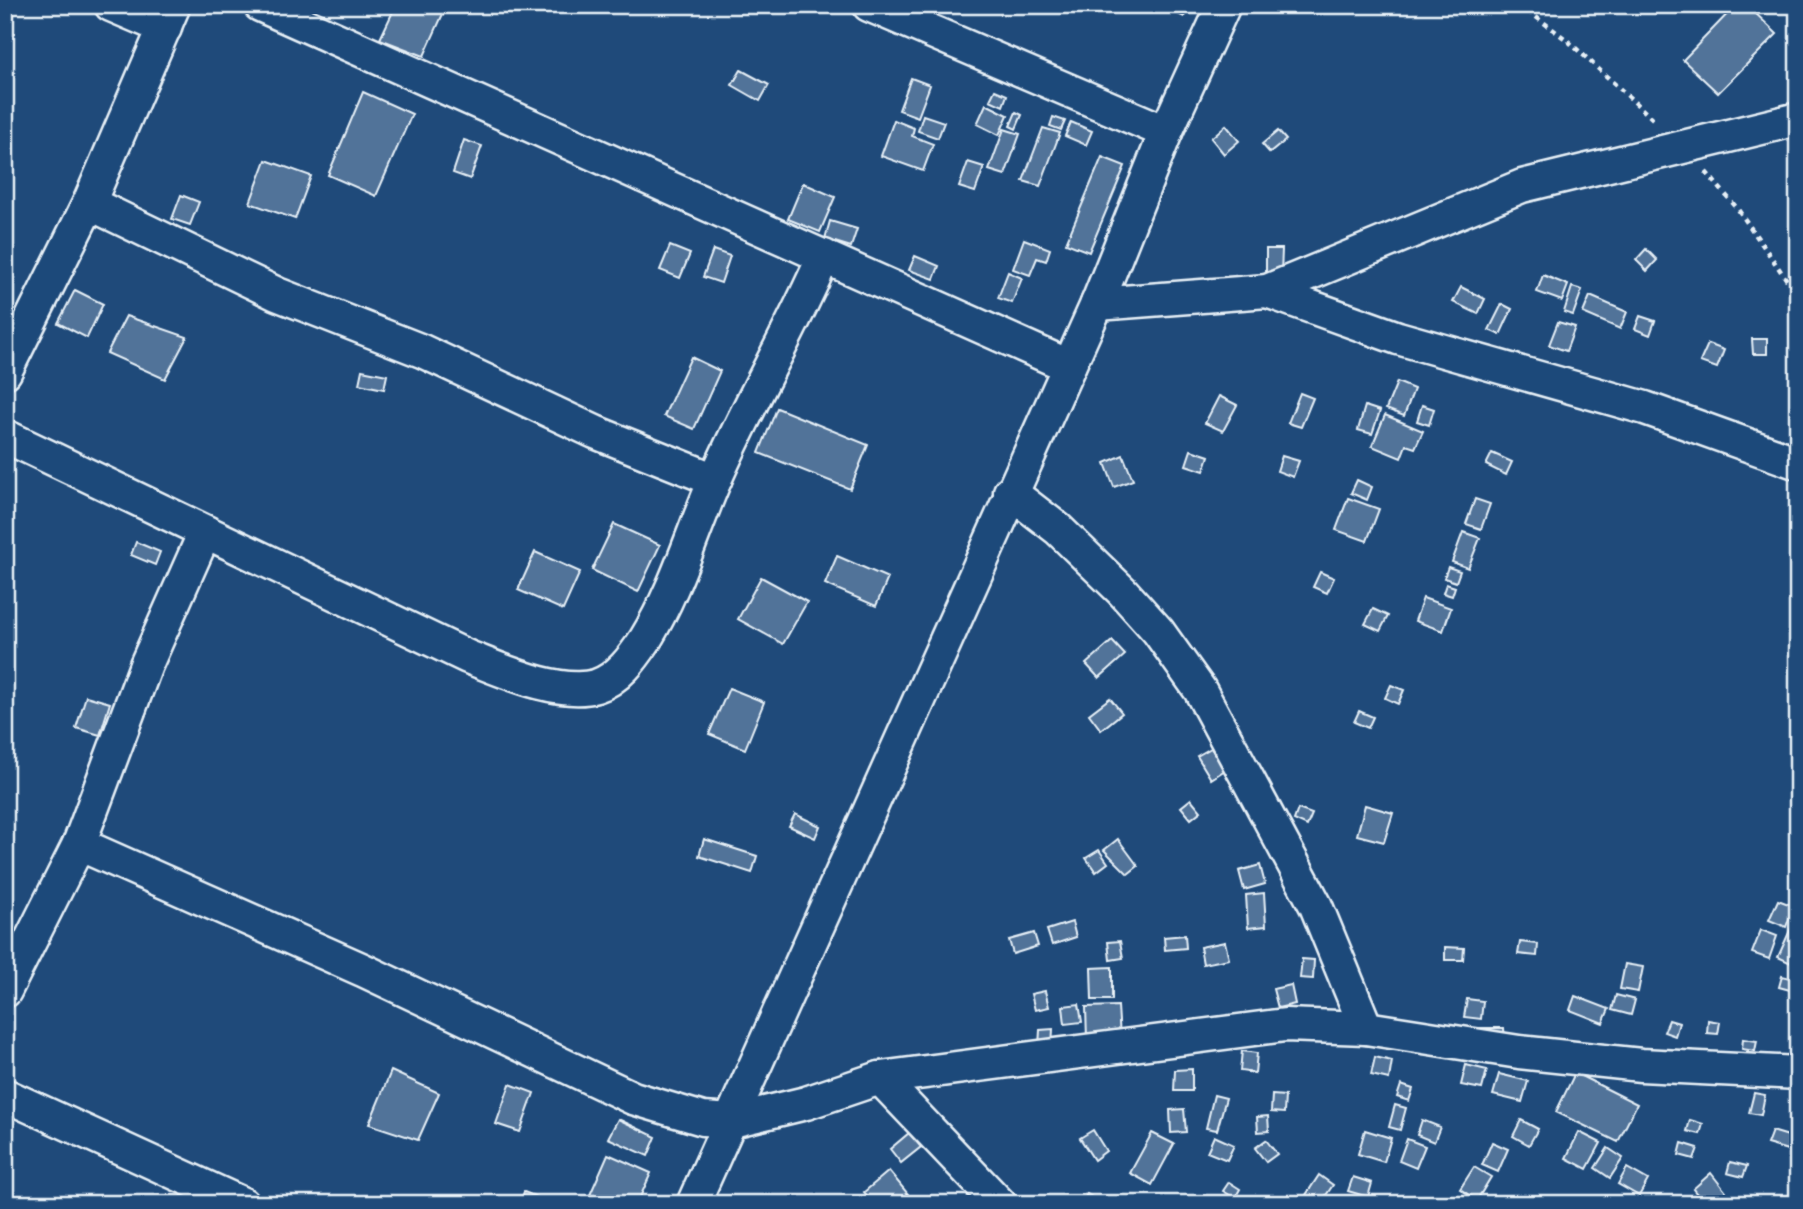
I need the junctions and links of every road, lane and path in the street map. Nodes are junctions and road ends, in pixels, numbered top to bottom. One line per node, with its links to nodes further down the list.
1 (111, 5): 5 (street)
2 (260, 5): 10 (street)
3 (869, 5): 6 (street)
4 (1223, 5): 8 (street)
5 (170, 17): 9 (street)
6 (932, 18): 8 (street)
7 (1798, 119): 11 (street)
8 (1166, 132): 12 (street)
9 (89, 204): 14 (street); 17 (street)
10 (824, 256): 13 (street); 17 (street)
11 (1267, 291): 12 (street); 16 (street)
12 (1097, 304): 13 (street)
13 (1069, 366): 18 (street)
14 (5, 372)
15 (5, 436): 19 (street)
16 (1798, 463)
17 (715, 480): 19 (street)
18 (1010, 492): 22 (street); 26 (street)
19 (205, 532): 20 (street)
20 (79, 844): 21 (street); 26 (street)
21 (5, 991)
22 (1366, 1028): 23 (street); 24 (street)
23 (1798, 1073)
24 (880, 1078): 26 (street); 29 (street)
25 (5, 1095): 27 (street)
26 (732, 1121): 28 (street)
27 (243, 1204)
28 (693, 1204)
29 (1000, 1204)

